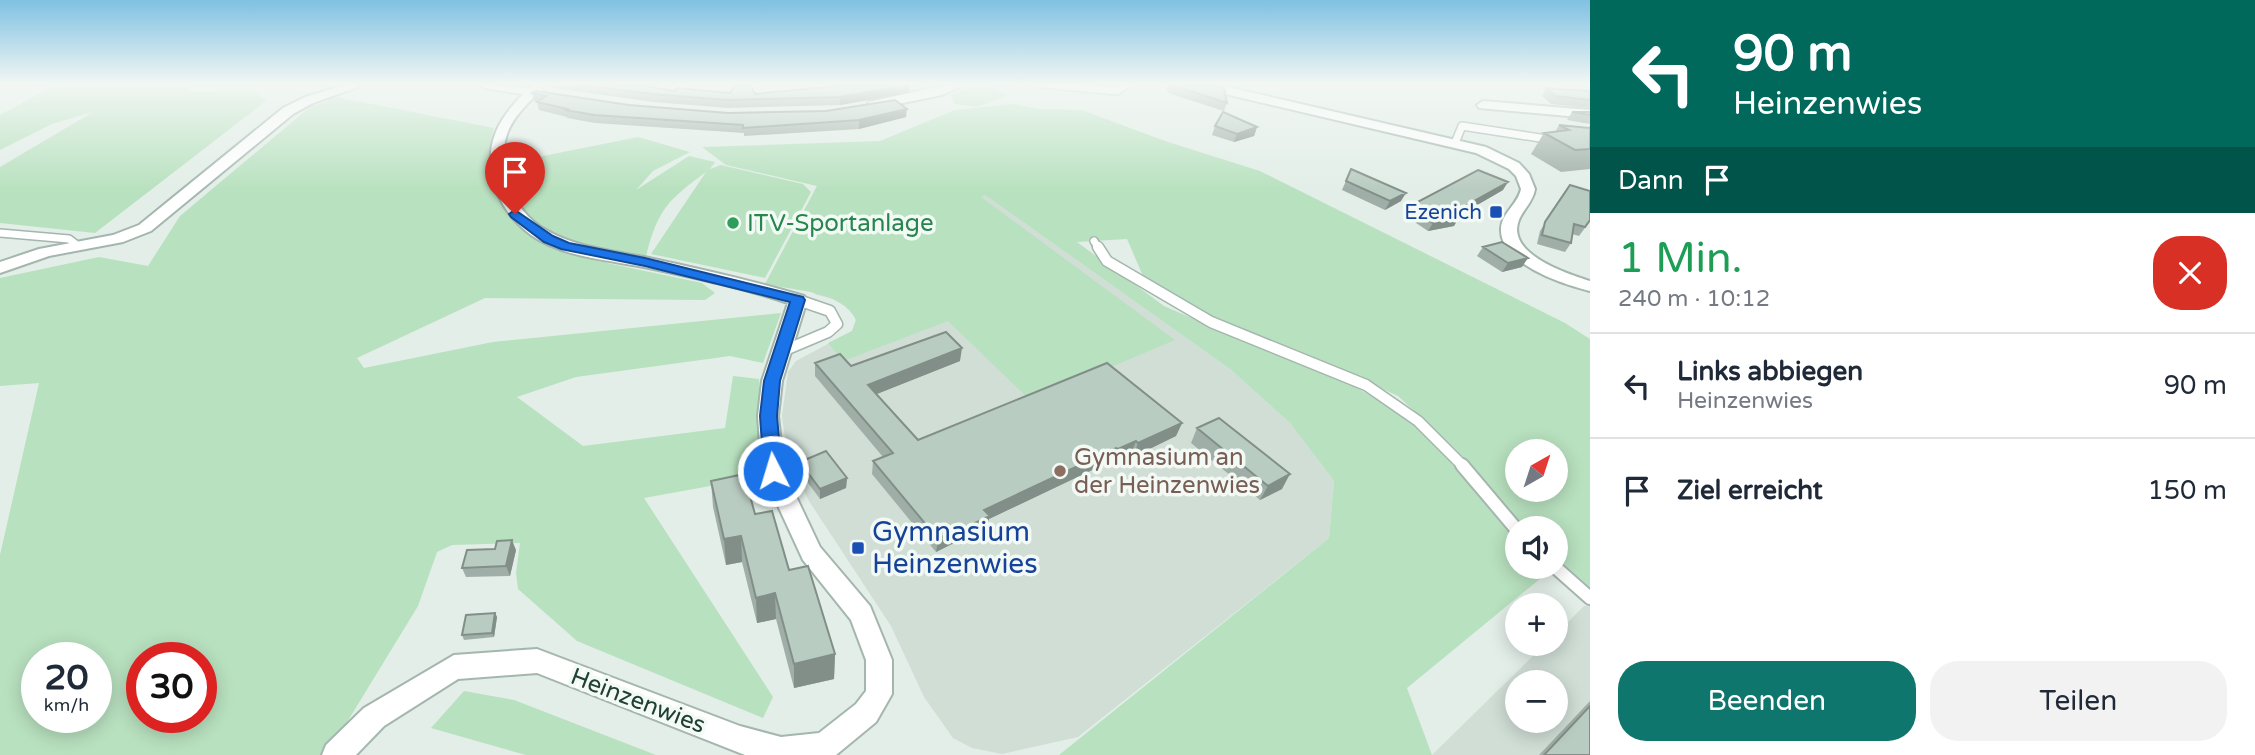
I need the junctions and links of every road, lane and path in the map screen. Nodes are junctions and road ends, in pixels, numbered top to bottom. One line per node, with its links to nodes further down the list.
1 (278, 119): 8 (street)
2 (508, 119): 11 (street)
3 (1352, 119): 5 (street)
4 (1562, 141): 5 (lane)
5 (1455, 143): 10 (street)
6 (0, 233): 8 (lane)
7 (1094, 241): 13 (lane)
8 (77, 245): 9 (street)
9 (0, 268)
10 (1590, 286)
11 (798, 300): 12 (street, Heinzenwies); 12 (lane)
12 (783, 352): 16 (street, Heinzenwies)
13 (1505, 516)
14 (1568, 579): 15 (lane)
15 (1590, 598)
16 (336, 755)

